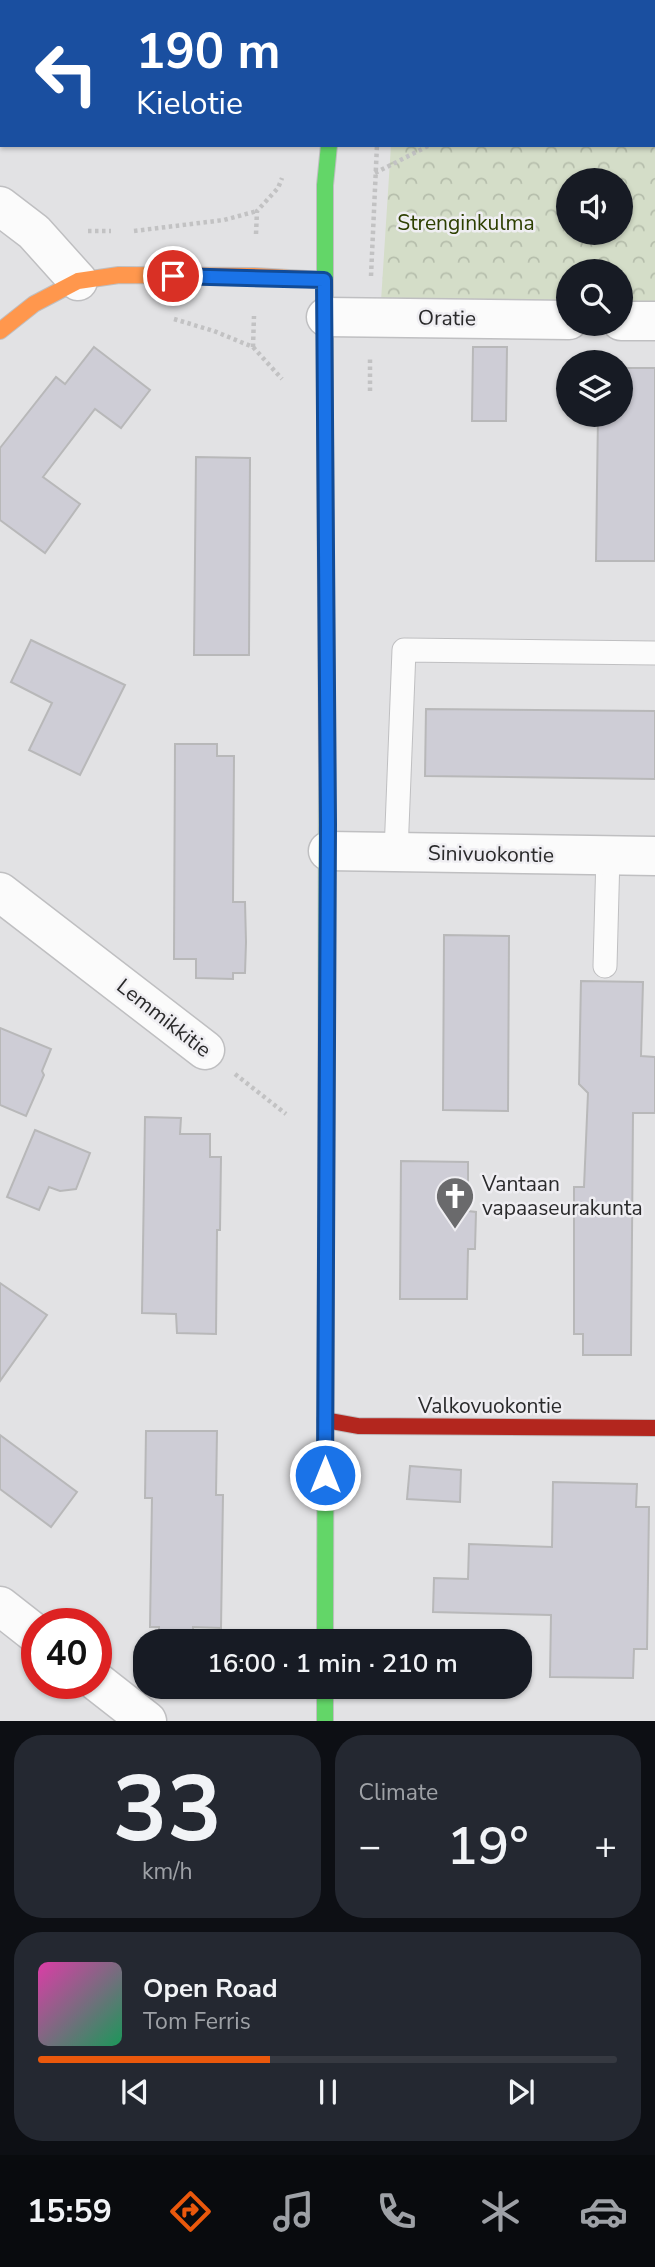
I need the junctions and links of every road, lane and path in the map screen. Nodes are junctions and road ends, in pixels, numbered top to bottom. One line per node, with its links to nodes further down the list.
1 (329, 147): 10 (street)
2 (426, 147): 3 (path)
3 (375, 173)
4 (0, 206): 8 (street)
5 (257, 211): 7 (path)
6 (113, 231): 8 (path)
7 (127, 231)
8 (52, 252): 9 (street)
9 (78, 281): 10 (street); 15 (street)
10 (325, 299): 12 (street, Oratie); 16 (street)
11 (170, 318): 16 (path)
12 (556, 319)
13 (633, 321): 14 (street)
14 (655, 321)
15 (0, 331)
16 (326, 385): 17 (path); 19 (street)
17 (370, 385)
18 (655, 653): 20 (lane)
19 (328, 851): 20 (street, Sinivuokontie); 26 (street)
20 (396, 853): 21 (street, Sinivuokontie)
21 (608, 855): 22 (street, Sinivuokontie); 24 (lane)
22 (655, 856)
23 (0, 892): 25 (street, Lemmikkitie)
24 (605, 965)
25 (205, 1050): 26 (path, Lemmikkitie)
26 (326, 1146): 27 (street)
27 (325, 1420): 28 (street, Valkovuokontie); 31 (street)
28 (655, 1428)
29 (0, 1606): 30 (street)
30 (21, 1622)
31 (325, 1629)
32 (112, 1694): 34 (street)
33 (325, 1699): 35 (street)
34 (147, 1721)
35 (325, 1721)

